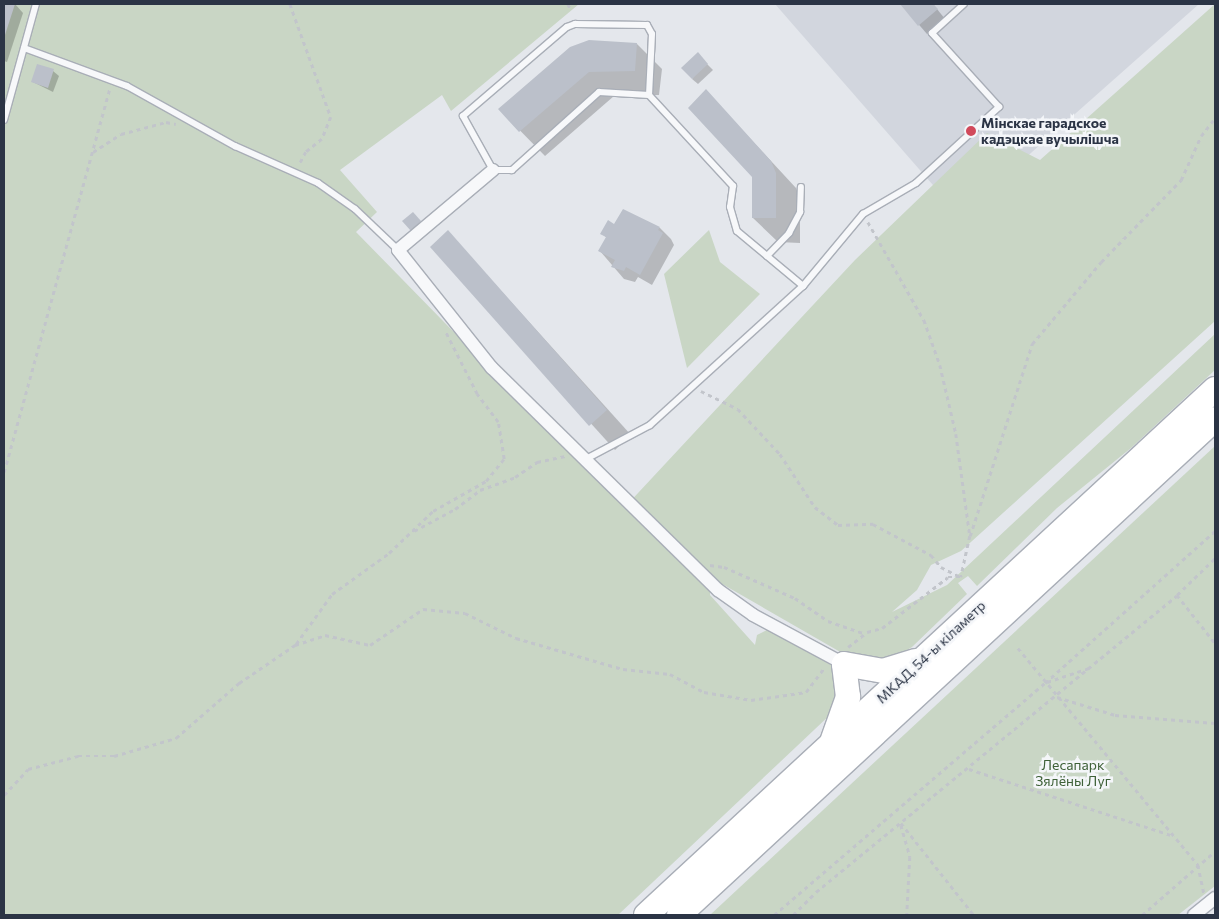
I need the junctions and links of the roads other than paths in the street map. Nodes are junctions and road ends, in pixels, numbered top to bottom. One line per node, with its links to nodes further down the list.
1 (36, 4): 3 (lane)
2 (964, 4): 10 (lane)
3 (24, 48): 5 (lane); 8 (lane)
4 (649, 95): 6 (lane); 6 (lane); 9 (lane)
5 (4, 120)
6 (493, 170): 8 (street)
7 (801, 187): 9 (lane)
8 (398, 250): 13 (street)
9 (766, 256): 10 (lane)
10 (803, 286): 13 (lane)
11 (1215, 389): 14 (highway, МКАД, 54-ы кіламетр)
12 (1215, 419): 19 (highway, МКАД, 54-ы кіламетр)
13 (582, 455): 15 (street)
14 (927, 656): 15 (highway); 16 (highway, МКАД, 54-ы кіламетр)
15 (838, 661): 16 (highway)
16 (830, 745): 18 (highway, МКАД, 54-ы кіламетр)
17 (1210, 898): 20 (street)
18 (646, 915)
19 (679, 915)
20 (1194, 915)

